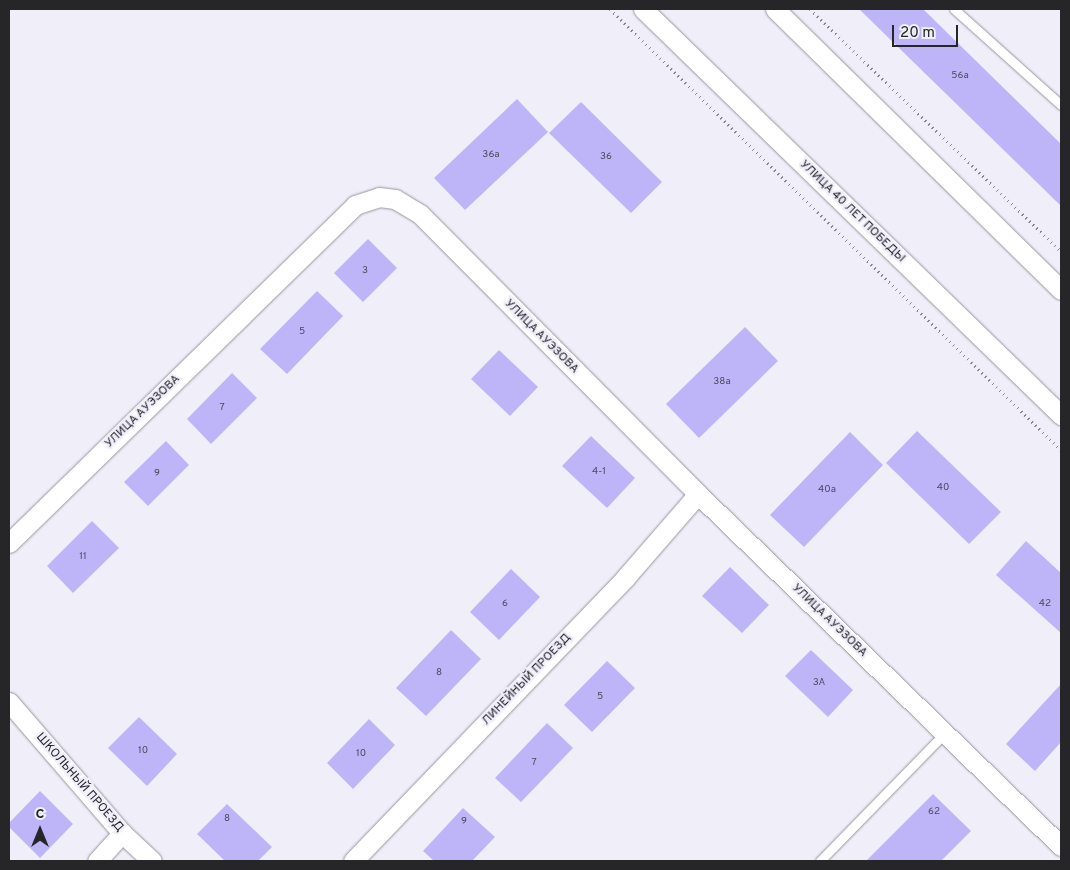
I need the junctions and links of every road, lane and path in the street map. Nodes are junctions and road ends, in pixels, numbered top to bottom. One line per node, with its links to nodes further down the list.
1 (610, 9): 10 (path)
2 (644, 9): 9 (street, УЛИЦА 40 ЛЕТ ПОБЕДЫ)
3 (775, 9): 8 (street)
4 (810, 9): 7 (path)
5 (954, 9): 6 (lane)
6 (1061, 104)
7 (1061, 251)
8 (1061, 290)
9 (1061, 415)
10 (1061, 450)
11 (698, 494): 12 (street, УЛИЦА АУЭЗОВА); 14 (street, УЛИЦА АУЭЗОВА); 19 (street, ЛИНЕЙНЫЙ ПРОЕЗД)
12 (9, 544)
13 (9, 702): 15 (street, ШКОЛЬНЫЙ ПРОЕЗД)
14 (945, 733): 16 (street, УЛИЦА АУЭЗОВА); 20 (lane)
15 (122, 833): 17 (street); 18 (street, ШКОЛЬНЫЙ ПРОЕЗД)
16 (1061, 846)
17 (97, 861)
18 (152, 861)
19 (353, 861)
20 (820, 861)

